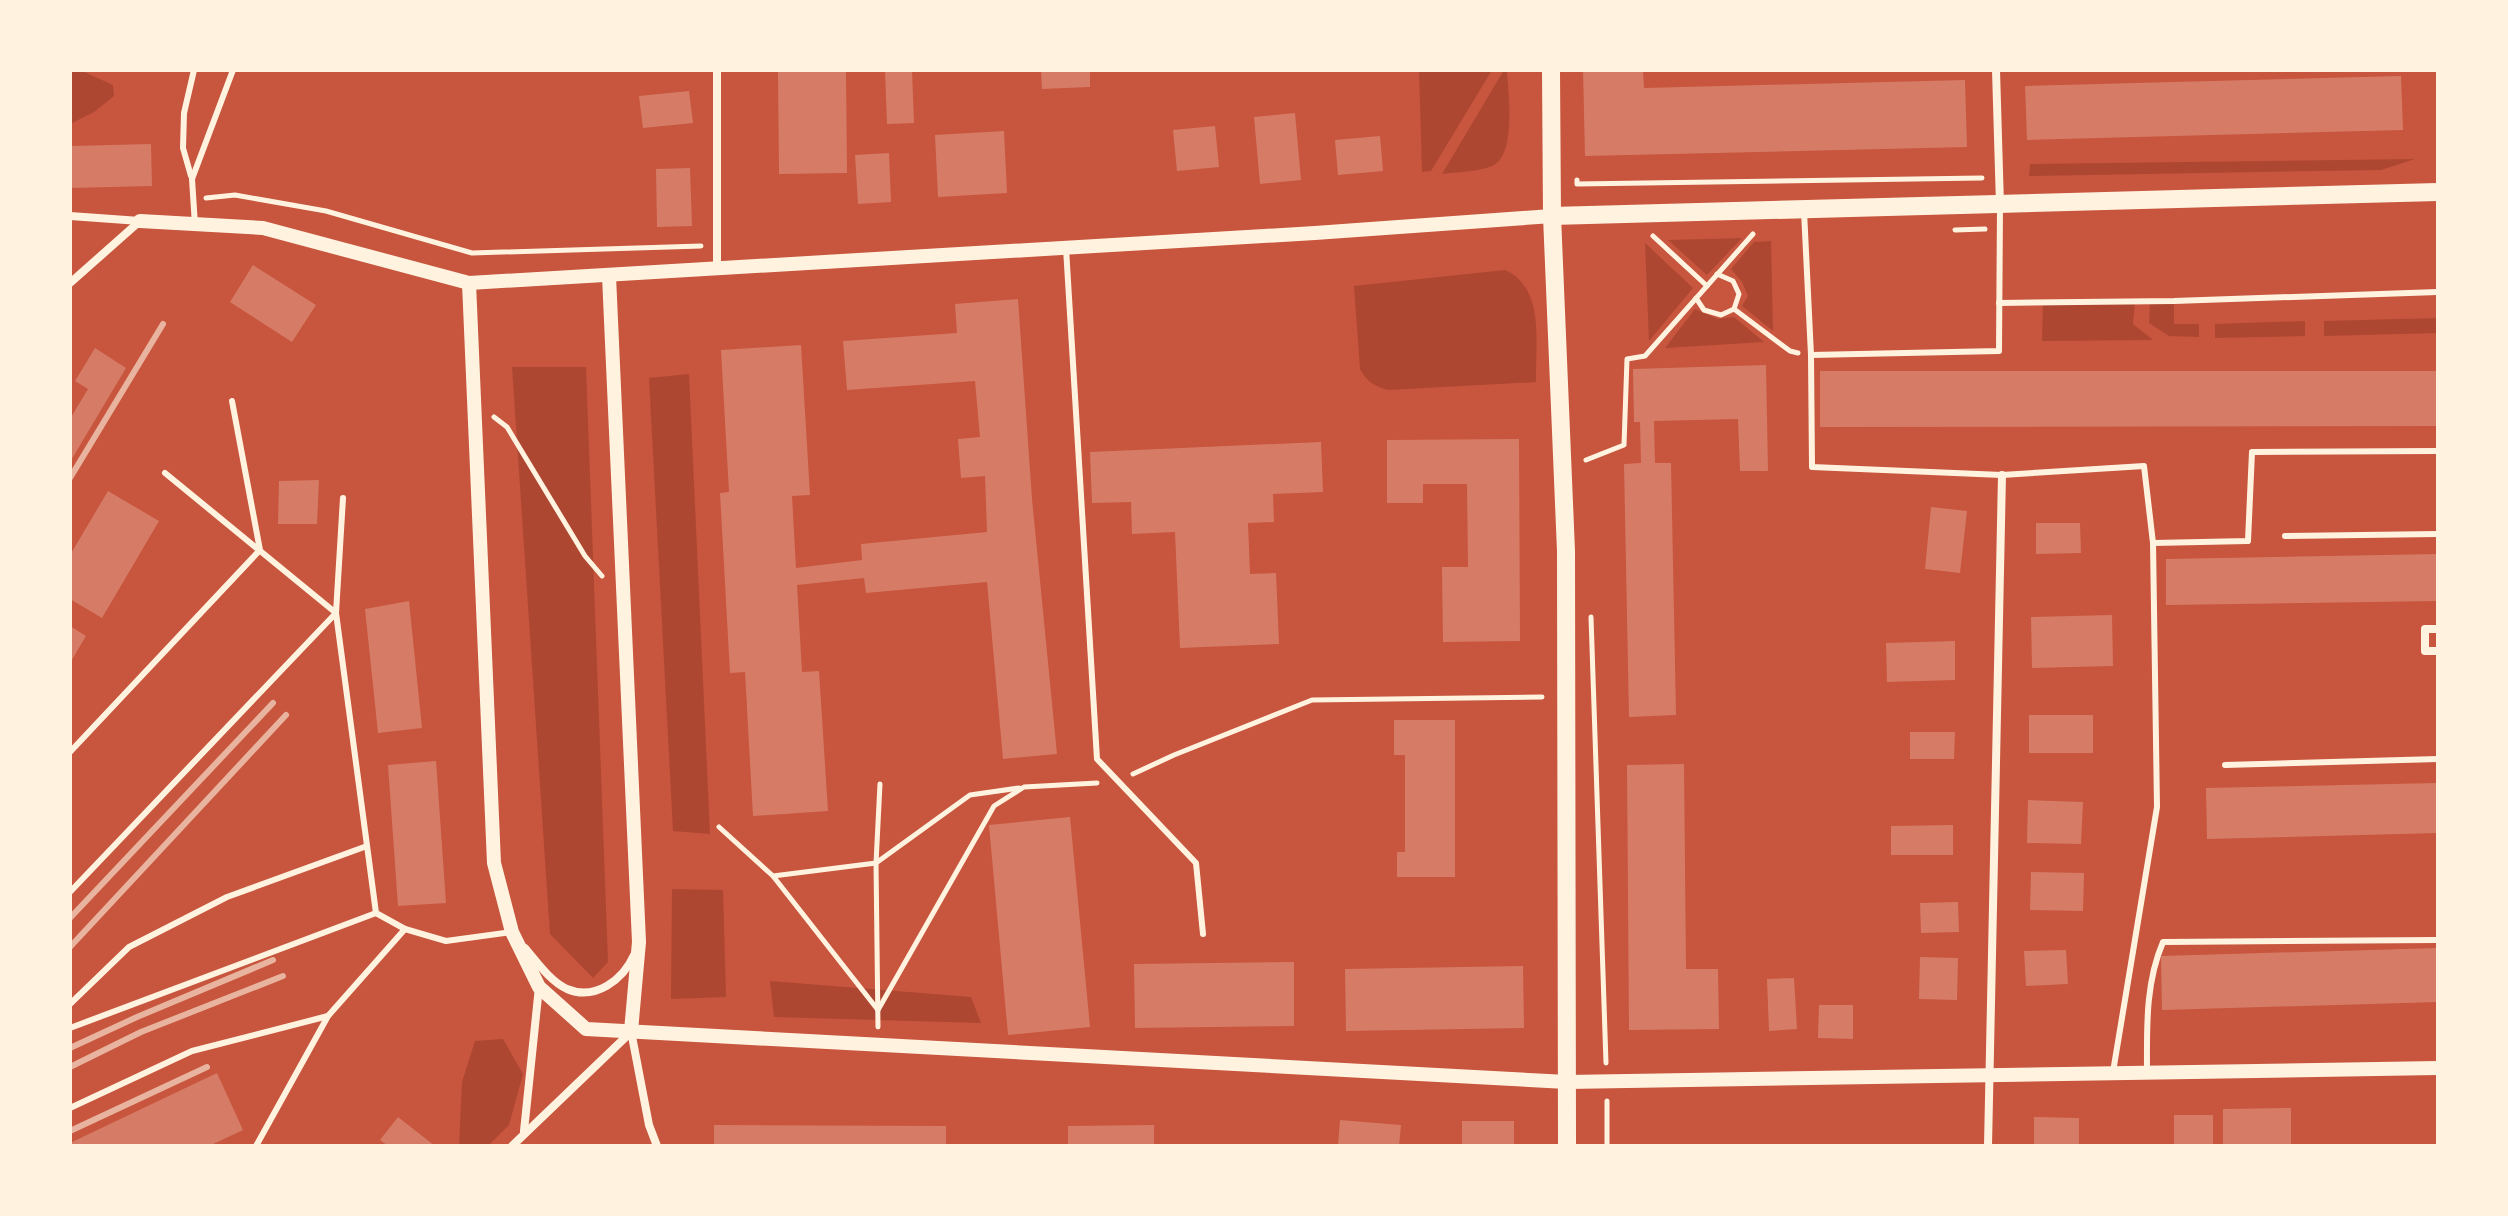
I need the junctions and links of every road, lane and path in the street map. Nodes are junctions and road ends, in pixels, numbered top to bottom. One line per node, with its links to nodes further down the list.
1 (194, 70): 8 (lane)
2 (233, 70): 8 (lane)
3 (717, 70): 19 (street)
4 (1551, 70): 14 (main road)
5 (1996, 70): 7 (street)
6 (1576, 170): 7 (path)
7 (1999, 178): 11 (street)
8 (192, 179): 10 (lane)
9 (2438, 192): 11 (main road)
10 (193, 199): 16 (lane); 19 (path)
11 (2000, 205): 12 (main road); 29 (lane)
12 (1804, 211): 14 (main road); 31 (lane)
13 (70, 216): 15 (street)
14 (1552, 216): 20 (street); 76 (main road)
15 (140, 221): 16 (street); 24 (street)
16 (195, 225): 25 (street)
17 (1753, 234): 22 (path)
18 (1653, 236): 26 (path)
19 (718, 245): 21 (street)
20 (1066, 248): 21 (street); 51 (lane)
21 (717, 269): 23 (street)
22 (1717, 274): 26 (path); 30 (path)
23 (609, 276): 25 (street); 43 (street)
24 (70, 283)
25 (469, 283): 33 (street)
26 (1707, 286): 28 (path)
27 (2438, 292): 29 (lane)
28 (1696, 298): 30 (path); 35 (path)
29 (1999, 303): 31 (lane)
30 (1734, 309): 31 (path)
31 (1811, 355): 37 (lane)
32 (232, 401): 42 (lane)
33 (474, 401): 43 (path); 61 (street)
34 (2438, 451): 41 (lane)
35 (1586, 460)
36 (165, 473): 42 (lane)
37 (2002, 475): 41 (lane); 75 (street)
38 (343, 498): 44 (lane)
39 (2438, 534): 40 (lane)
40 (2285, 536)
41 (2153, 543): 73 (lane)
42 (260, 550): 44 (lane); 48 (lane)
43 (623, 601): 64 (street)
44 (336, 613): 55 (lane); 58 (lane)
45 (2438, 629): 46 (street)
46 (2438, 651)
47 (1542, 697): 51 (path)
48 (70, 752)
49 (2438, 759): 50 (lane)
50 (2225, 765)
51 (1116, 782): 53 (path); 62 (lane)
52 (880, 784): 56 (path)
53 (1024, 787): 56 (path); 67 (path)
54 (719, 827): 57 (path)
55 (367, 846): 59 (lane); 66 (lane)
56 (876, 863): 57 (path); 67 (path)
57 (773, 876): 67 (path)
58 (70, 892)
59 (376, 913): 60 (lane); 69 (lane)
60 (405, 929): 61 (lane); 68 (lane)
61 (512, 932): 64 (street); 65 (street)
62 (1203, 934)
63 (2438, 940): 74 (lane)
64 (639, 942): 70 (street)
65 (539, 987): 70 (street); 78 (street)
66 (70, 1004)
67 (878, 1010): 71 (path)
68 (328, 1016): 77 (lane); 79 (lane)
69 (70, 1028)
70 (631, 1031): 71 (street); 78 (street); 81 (street)
71 (877, 1045): 76 (street)
72 (2438, 1068): 74 (street)
73 (2113, 1072): 74 (street); 75 (street)
74 (2147, 1074)
75 (1988, 1077): 76 (street); 83 (street)
76 (1567, 1082): 82 (main road)
77 (70, 1108)
78 (524, 1132): 80 (street)
79 (256, 1146)
80 (512, 1146)
81 (657, 1146)
82 (1567, 1146)
83 (1988, 1146)

